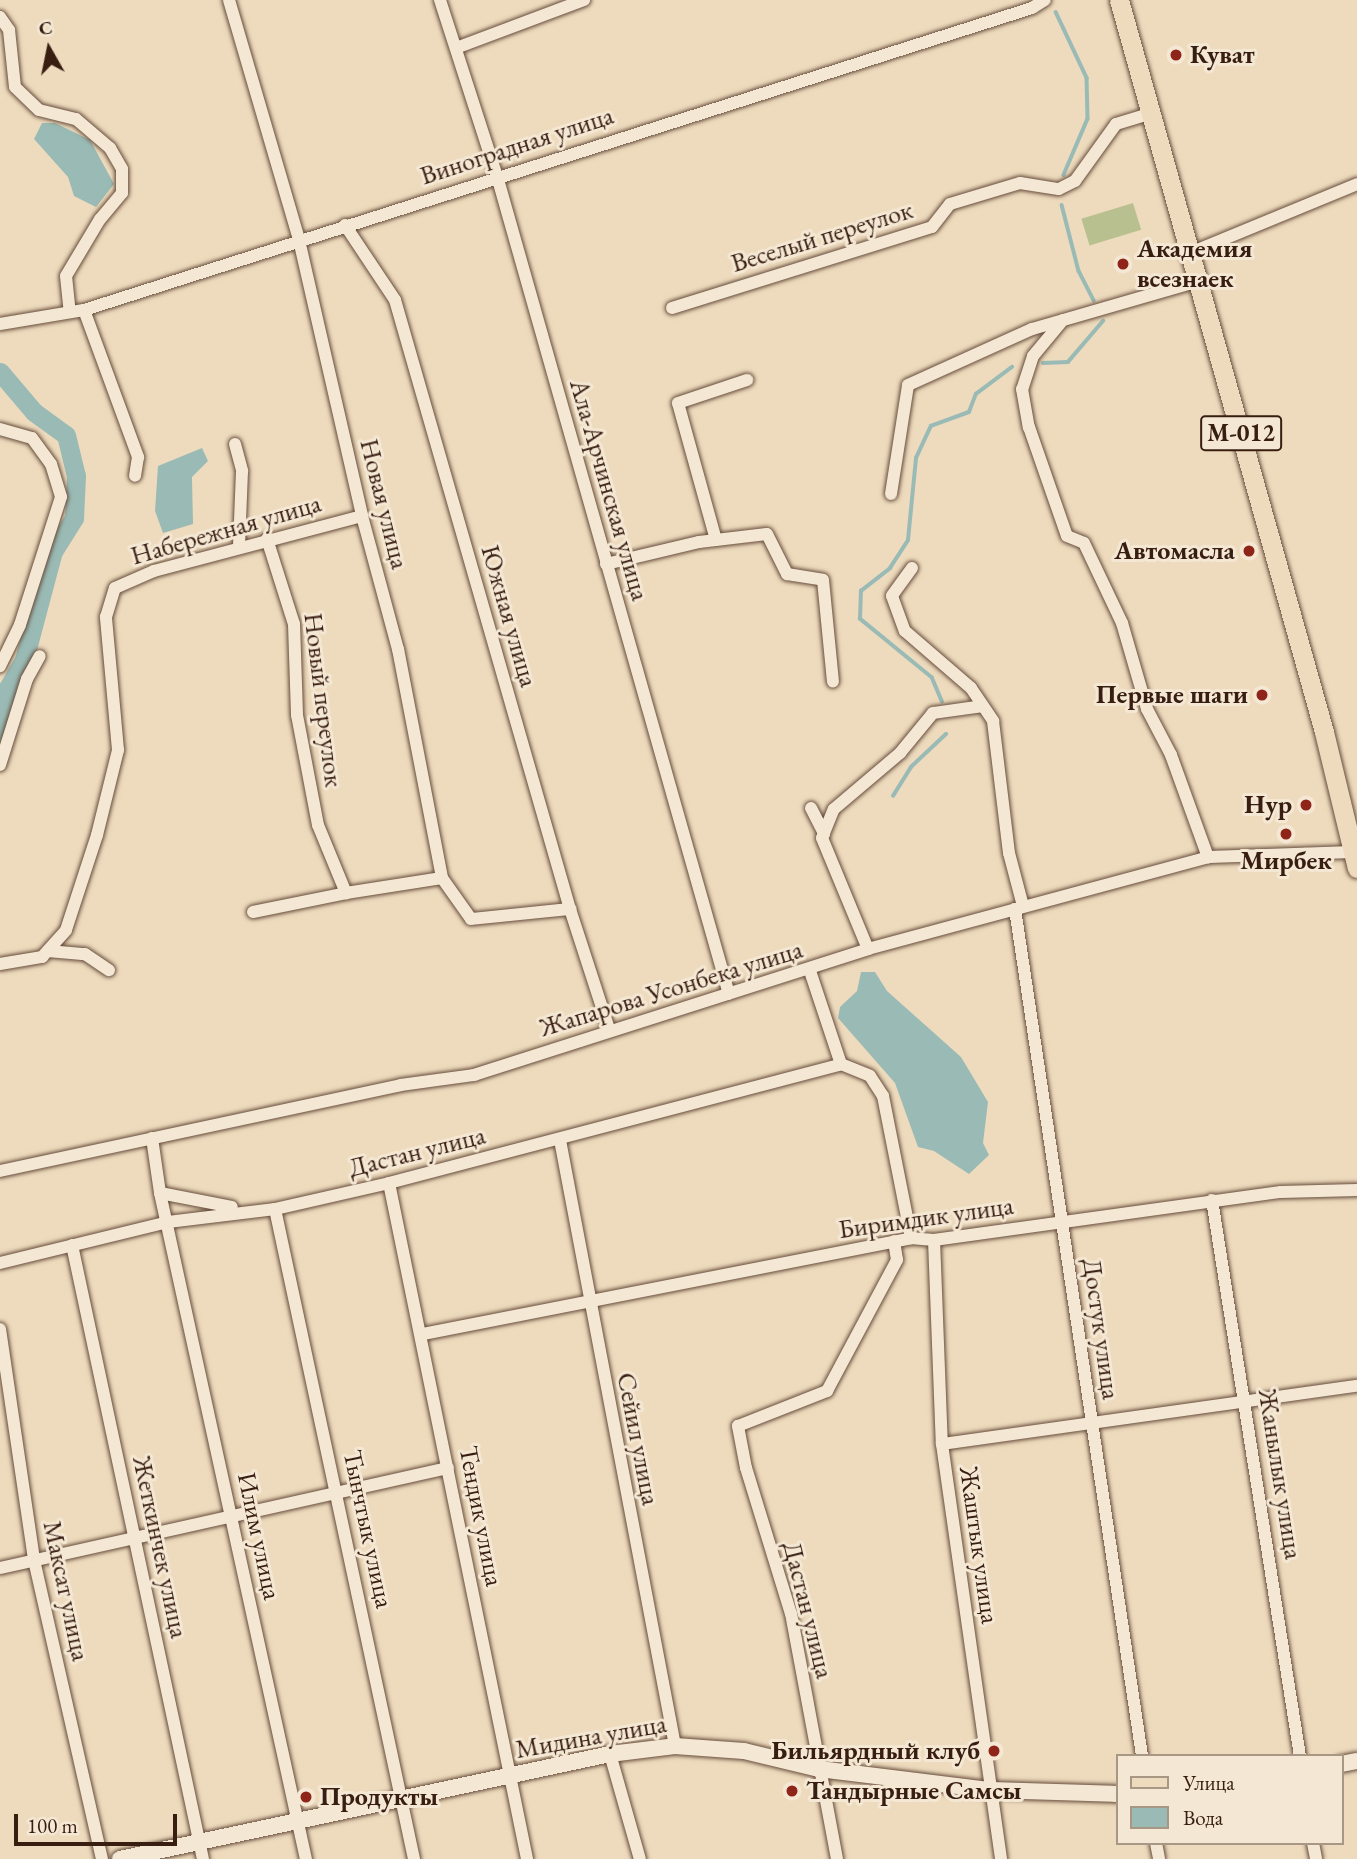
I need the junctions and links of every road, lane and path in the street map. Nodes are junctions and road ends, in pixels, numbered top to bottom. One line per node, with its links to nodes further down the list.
1 (229, 0): 12 (street, Новая улица)
2 (440, 0): 7 (street, Ала-Арчинская улица)
3 (583, 0): 7 (street)
4 (1045, 0): 9 (street, Виноградная улица)
5 (1119, 0): 8 (main road, М-012)
6 (0, 17): 17 (street)
7 (456, 48): 9 (street, Ала-Арчинская улица)
8 (1151, 113): 13 (main road, М-012); 15 (street, Веселый переулок)
9 (497, 176): 11 (street, Виноградная улица); 29 (street, Ала-Арчинская улица)
10 (1357, 184): 13 (street)
11 (345, 225): 12 (street, Виноградная улица); 43 (street, Южная улица)
12 (299, 240): 16 (street, Виноградная улица); 25 (street, Новая улица)
13 (1190, 253): 14 (main road, М-012)
14 (1198, 281): 18 (street); 38 (main road, М-012)
15 (672, 308)
16 (84, 310): 17 (street, Виноградная улица); 23 (street)
17 (70, 312): 19 (street, Виноградная улица)
18 (1063, 320): 24 (street); 39 (street)
19 (0, 324)
20 (747, 380): 27 (street)
21 (0, 429): 32 (street)
22 (235, 444): 28 (street)
23 (135, 476)
24 (891, 494)
25 (362, 516): 26 (street, Набережная улица); 40 (street, Новая улица)
26 (267, 538): 28 (street, Набережная улица); 41 (street, Новый переулок)
27 (716, 540): 29 (street); 33 (street)
28 (239, 546): 46 (street, Набережная улица)
29 (606, 564): 50 (street, Ала-Арчинская улица)
30 (912, 568): 34 (street, Достук улица)
31 (40, 656): 35 (street)
32 (0, 666)
33 (833, 682)
34 (983, 706): 37 (street); 42 (street, Достук улица)
35 (0, 765)
36 (811, 808): 37 (street)
37 (824, 834): 45 (street)
38 (1354, 850): 39 (street, Жапарова Усонбека улица)
39 (1208, 857): 42 (street, Жапарова Усонбека улица)
40 (442, 878): 41 (street); 43 (street, Новая улица)
41 (346, 892): 44 (street)
42 (1019, 907): 45 (street, Жапарова Усонбека улица); 63 (street, Достук улица)
43 (570, 909): 51 (street, Южная улица)
44 (253, 912)
45 (868, 949): 49 (street, Жапарова Усонбека улица)
46 (48, 951): 47 (street); 48 (street)
47 (0, 964)
48 (109, 971)
49 (810, 971): 50 (street, Жапарова Усонбека улица); 52 (street)
50 (729, 994): 51 (street, Жапарова Усонбека улица)
51 (609, 1029): 53 (street, Жапарова Усонбека улица)
52 (841, 1065): 54 (street, Дастан улица); 64 (street)
53 (152, 1138): 55 (street, Жапарова Усонбека улица); 58 (street, Илим улица)
54 (560, 1140): 56 (street, Дастан улица); 69 (street, Сейил улица)
55 (0, 1171)
56 (389, 1183): 61 (street, Дастан улица); 71 (street, Тендик улица)
57 (1357, 1190): 59 (street, Биримдик улица)
58 (160, 1193): 60 (street); 62 (street, Илим улица)
59 (1212, 1200): 63 (street, Биримдик улица); 73 (street, Жанылык улица)
60 (257, 1209): 61 (street, Дастан улица); 62 (street, Дастан улица)
61 (275, 1209): 77 (street, Тынчтык улица)
62 (168, 1222): 67 (street, Дастан улица); 78 (street, Илим улица)
63 (1064, 1222): 65 (street, Биримдик улица); 74 (street, Достук улица)
64 (911, 1238): 65 (street, Биримдик улица); 66 (street, Биримдик улица)
65 (934, 1240): 75 (street)
66 (894, 1241): 69 (street, Биримдик улица); 86 (street, Дастан улица)
67 (72, 1245): 68 (street, Дастан улица); 79 (street, Жеткинчек улица)
68 (0, 1262)
69 (587, 1303): 71 (street, Биримдик улица); 82 (street, Сейил улица)
70 (0, 1329): 80 (street, Максат улица)
71 (423, 1334): 76 (street, Тендик улица)
72 (1357, 1386): 73 (street, Жаштык улица)
73 (1245, 1400): 74 (street, Жаштык улица); 85 (street, Жанылык улица)
74 (1091, 1423): 75 (street, Жаштык улица); 84 (street, Достук улица)
75 (942, 1444): 88 (street, Жаштык улица)
76 (448, 1468): 77 (street); 87 (street, Тендик улица)
77 (338, 1493): 78 (street); 90 (street, Тынчтык улица)
78 (232, 1517): 79 (street); 91 (street, Илим улица)
79 (134, 1538): 80 (street); 92 (street, Жеткинчек улица)
80 (34, 1560): 81 (street); 93 (street, Максат улица)
81 (0, 1568)
82 (675, 1746): 83 (street, Мидина улица); 86 (street, Мидина улица)
83 (610, 1754): 87 (street, Мидина улица); 99 (street)
84 (1142, 1754)
85 (1300, 1754)
86 (820, 1769): 88 (street, Мидина улица); 100 (street, Дастан улица)
87 (510, 1776): 90 (street, Мидина улица); 98 (street, Тендик улица)
88 (991, 1790): 89 (street, Мидина улица); 101 (street, Жаштык улица)
89 (1116, 1794)
90 (402, 1799): 91 (street, Мидина улица); 97 (street, Тынчтык улица)
91 (298, 1821): 92 (street, Мидина улица); 96 (street, Илим улица)
92 (200, 1842): 94 (street, Мидина улица); 95 (street, Жеткинчек улица)
93 (102, 1859)
94 (120, 1859)
95 (203, 1859)
96 (306, 1859)
97 (414, 1859)
98 (527, 1859)
99 (640, 1859)
100 (836, 1859)
101 (1001, 1859)

